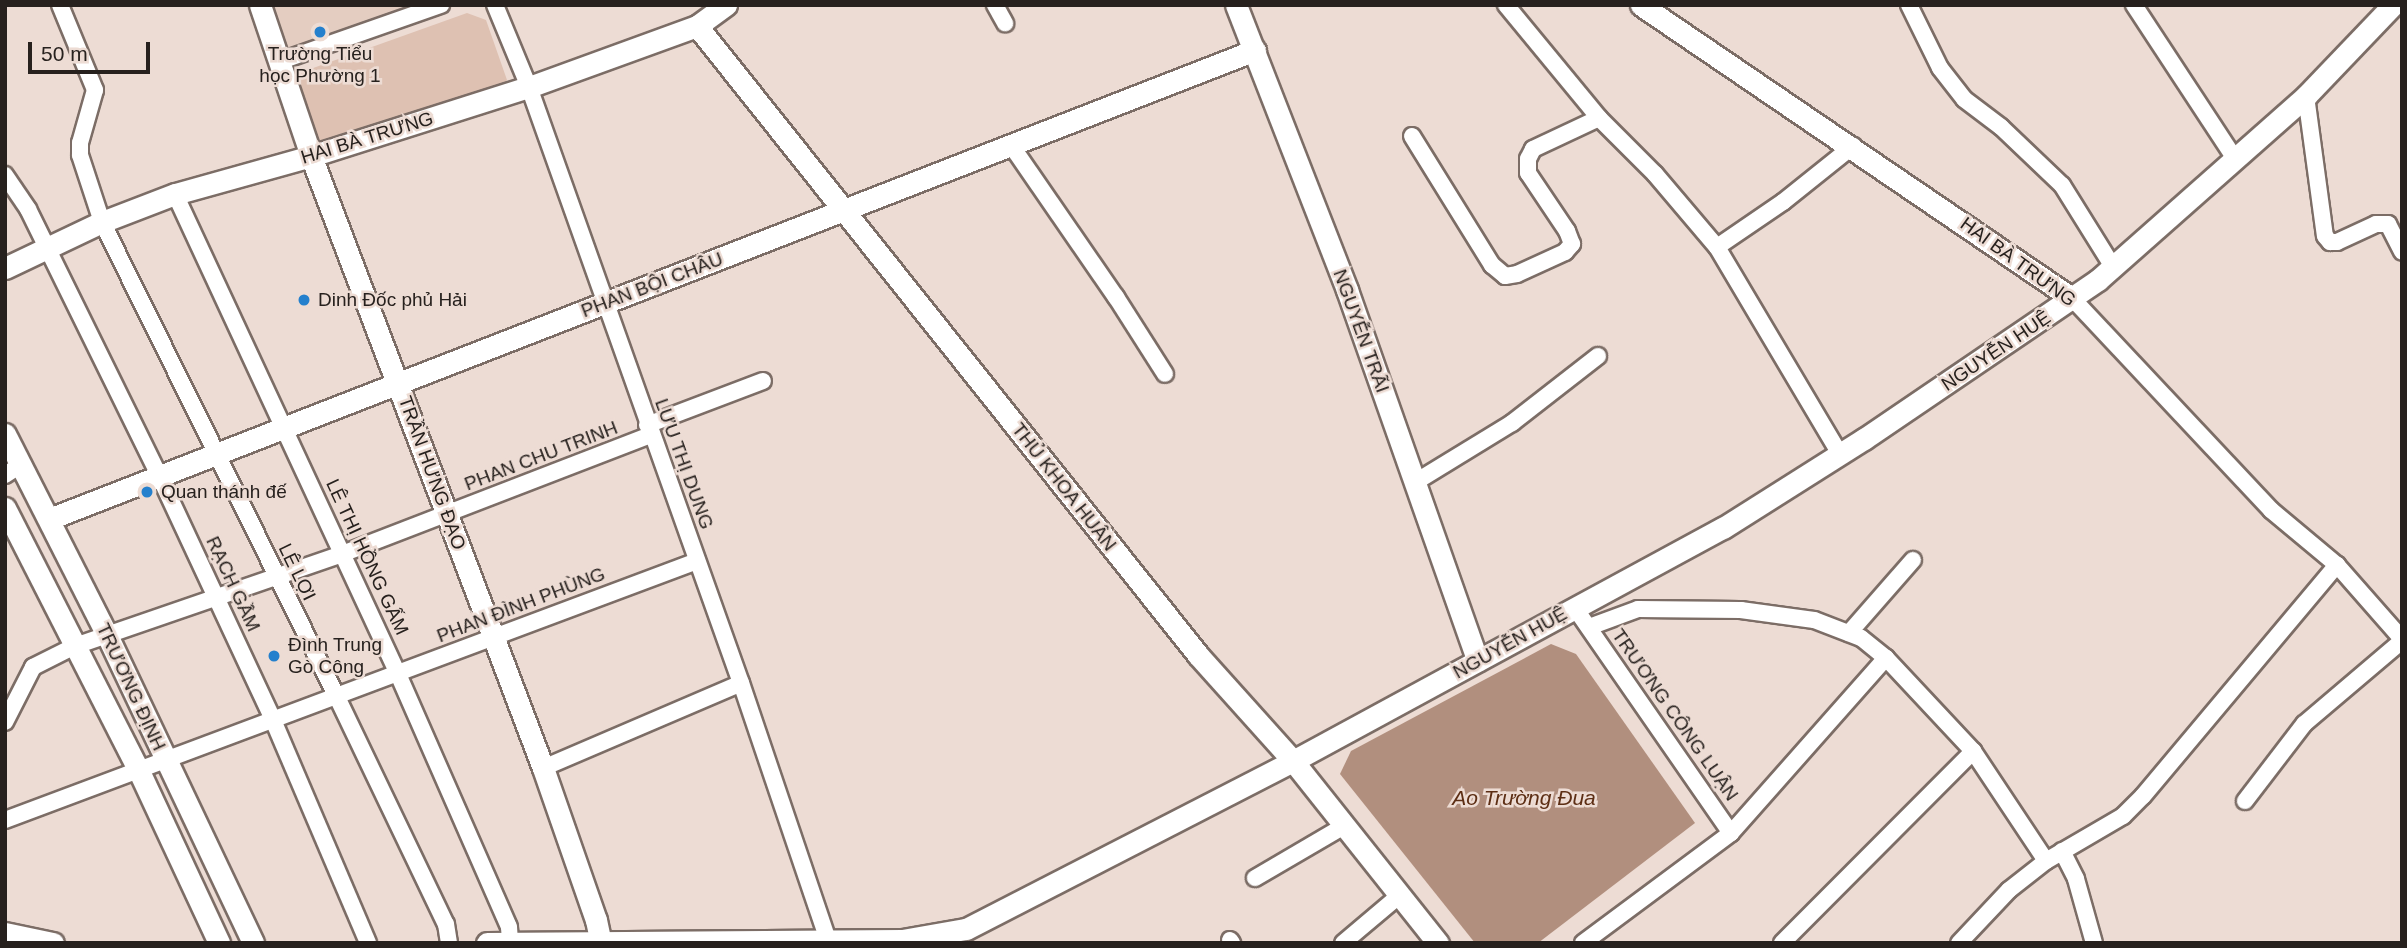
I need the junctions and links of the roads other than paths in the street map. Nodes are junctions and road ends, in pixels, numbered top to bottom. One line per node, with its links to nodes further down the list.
1 (60, 5): 28 (street, LÊ LỢI)
2 (260, 5): 16 (street, TRẦN HƯNG ĐẠO)
3 (441, 5): 16 (street)
4 (495, 5): 17 (street, LƯU THỊ DUNG)
5 (726, 5): 14 (street, HAI BÀ TRƯNG)
6 (995, 5): 13 (street)
7 (1236, 5): 15 (street, NGUYỄN TRÃI)
8 (1506, 5): 19 (street)
9 (1641, 5): 22 (street, HAI BÀ TRƯNG)
10 (1909, 5): 32 (street)
11 (2134, 5): 24 (street)
12 (2393, 5): 18 (street, NGUYỄN HUỆ)
13 (1005, 23)
14 (697, 26): 17 (street, HAI BÀ TRƯNG); 27 (street, THỦ KHOA HUÂN)
15 (1255, 50): 21 (street, PHAN BỘI CHÂU); 47 (street, NGUYỄN TRÃI)
16 (278, 62): 23 (street, TRẦN HƯNG ĐẠO)
17 (528, 87): 23 (street, HAI BÀ TRƯNG); 35 (street, LƯU THỊ DUNG)
18 (2306, 96): 24 (street, NGUYỄN HUỆ); 31 (street)
19 (1599, 118): 20 (street); 29 (street)
20 (1412, 136)
21 (1011, 145): 27 (street, PHAN BỘI CHÂU); 37 (street)
22 (1853, 146): 29 (street); 34 (street, HAI BÀ TRƯNG)
23 (311, 156): 26 (street, HAI BÀ TRƯNG); 39 (street, TRẦN HƯNG ĐẠO)
24 (2236, 160): 32 (street, NGUYỄN HUỆ)
25 (5, 175): 30 (street, RẠCH GẦM)
26 (175, 194): 28 (street, HAI BÀ TRƯNG); 40 (street, LÊ THỊ HỒNG GẤM)
27 (846, 210): 35 (street, PHAN BỘI CHÂU); 73 (street, THỦ KHOA HUÂN)
28 (102, 222): 30 (street, HAI BÀ TRƯNG); 43 (street, LÊ LỢI)
29 (1717, 247): 44 (street)
30 (47, 248): 33 (street, HAI BÀ TRƯNG); 46 (street, RẠCH GẦM)
31 (2402, 252)
32 (2113, 267): 34 (street, NGUYỄN HUỆ)
33 (5, 268)
34 (2073, 299): 44 (street, NGUYỄN HUỆ); 54 (street, HAI BÀ TRƯNG)
35 (604, 304): 39 (street, PHAN BỘI CHÂU); 41 (street, LƯU THỊ DUNG)
36 (1598, 355): 47 (street)
37 (1165, 374)
38 (764, 381): 41 (street, PHAN CHU TRINH)
39 (398, 382): 40 (street, PHAN BỘI CHÂU); 49 (street, TRẦN HƯNG ĐẠO)
40 (285, 429): 43 (street, PHAN BỘI CHÂU); 51 (street, LÊ THỊ HỒNG GẤM)
41 (649, 430): 49 (street, PHAN CHU TRINH); 53 (street, LƯU THỊ DUNG)
42 (5, 434): 45 (street, TRƯƠNG ĐỊNH)
43 (216, 454): 46 (street, PHAN BỘI CHÂU); 55 (street, LÊ LỢI)
44 (1840, 454): 57 (street, NGUYỄN HUỆ)
45 (13, 470): 50 (street, TRƯƠNG ĐỊNH)
46 (159, 475): 50 (street, PHAN BỘI CHÂU); 56 (street, RẠCH GẦM)
47 (1415, 483): 65 (street, NGUYỄN TRÃI)
48 (5, 508): 63 (street, TRƯƠNG ĐỊNH)
49 (447, 515): 51 (street, PHAN CHU TRINH); 61 (street, TRẦN HƯNG ĐẠO)
50 (49, 519): 60 (street, TRƯƠNG ĐỊNH)
51 (342, 554): 55 (street, PHAN CHU TRINH); 66 (street, LÊ THỊ HỒNG GẤM)
52 (1913, 560): 59 (street)
53 (697, 561): 61 (street, PHAN ĐÌNH PHÙNG); 67 (street, LƯU THỊ DUNG)
54 (2337, 565): 62 (street, HAI BÀ TRƯNG); 80 (street)
55 (275, 576): 56 (street, PHAN CHU TRINH); 68 (street, LÊ LỢI)
56 (216, 598): 60 (street, PHAN CHU TRINH); 69 (street, RẠCH GẦM)
57 (1575, 608): 58 (street, TRƯƠNG CÔNG LUẬN); 65 (street, NGUYỄN HUỆ)
58 (1589, 627): 59 (street); 79 (street, TRƯƠNG CÔNG LUẬN)
59 (1849, 633): 64 (street)
60 (106, 634): 63 (street, PHAN CHU TRINH); 72 (street, TRƯƠNG ĐỊNH)
61 (493, 636): 66 (street, PHAN ĐÌNH PHÙNG); 74 (street, TRẦN HƯNG ĐẠO)
62 (2402, 640): 76 (street)
63 (75, 646): 70 (street, PHAN CHU TRINH); 75 (street, TRƯƠNG ĐỊNH)
64 (1886, 657): 71 (street); 79 (street)
65 (1478, 661): 73 (street, NGUYỄN HUỆ)
66 (398, 674): 68 (street, PHAN ĐÌNH PHÙNG); 88 (street, LÊ THỊ HỒNG GẤM)
67 (740, 683): 74 (street); 87 (street, LƯU THỊ DUNG)
68 (337, 697): 69 (street, PHAN ĐÌNH PHÙNG); 93 (street, LÊ LỢI)
69 (273, 720): 72 (street, PHAN ĐÌNH PHÙNG); 92 (street, RẠCH GẦM)
70 (5, 722)
71 (1973, 751): 81 (street); 99 (street)
72 (165, 759): 75 (street, PHAN ĐÌNH PHÙNG); 91 (street, TRƯƠNG ĐỊNH)
73 (1293, 761): 78 (street, THỦ KHOA HUÂN); 85 (street, NGUYỄN HUỆ)
74 (543, 768): 95 (street, TRẦN HƯNG ĐẠO)
75 (138, 769): 77 (street, PHAN ĐÌNH PHÙNG); 90 (street, TRƯƠNG ĐỊNH)
76 (2245, 801)
77 (5, 820)
78 (1344, 826): 82 (street); 83 (street, THỦ KHOA HUÂN)
79 (1731, 832): 98 (street, TRƯƠNG CÔNG LUẬN)
80 (2062, 851): 81 (street); 101 (street)
81 (2046, 861): 100 (street)
82 (1255, 878)
83 (1400, 895): 96 (street); 97 (street, THỦ KHOA HUÂN)
84 (5, 933): 89 (street)
85 (970, 936): 87 (street, NGUYỄN HUỆ)
86 (688, 941): 87 (street, NGUYỄN HUỆ); 95 (street, NGUYỄN HUỆ)
87 (828, 941)
88 (510, 942): 94 (street, NGUYỄN HUỆ); 95 (street, NGUYỄN HUỆ)
89 (53, 943)
90 (219, 943)
91 (253, 943)
92 (368, 943)
93 (449, 943)
94 (487, 943)
95 (601, 943)
96 (1343, 943)
97 (1438, 943)
98 (1583, 943)
99 (1782, 943)
100 (1959, 943)
101 (2094, 943)

